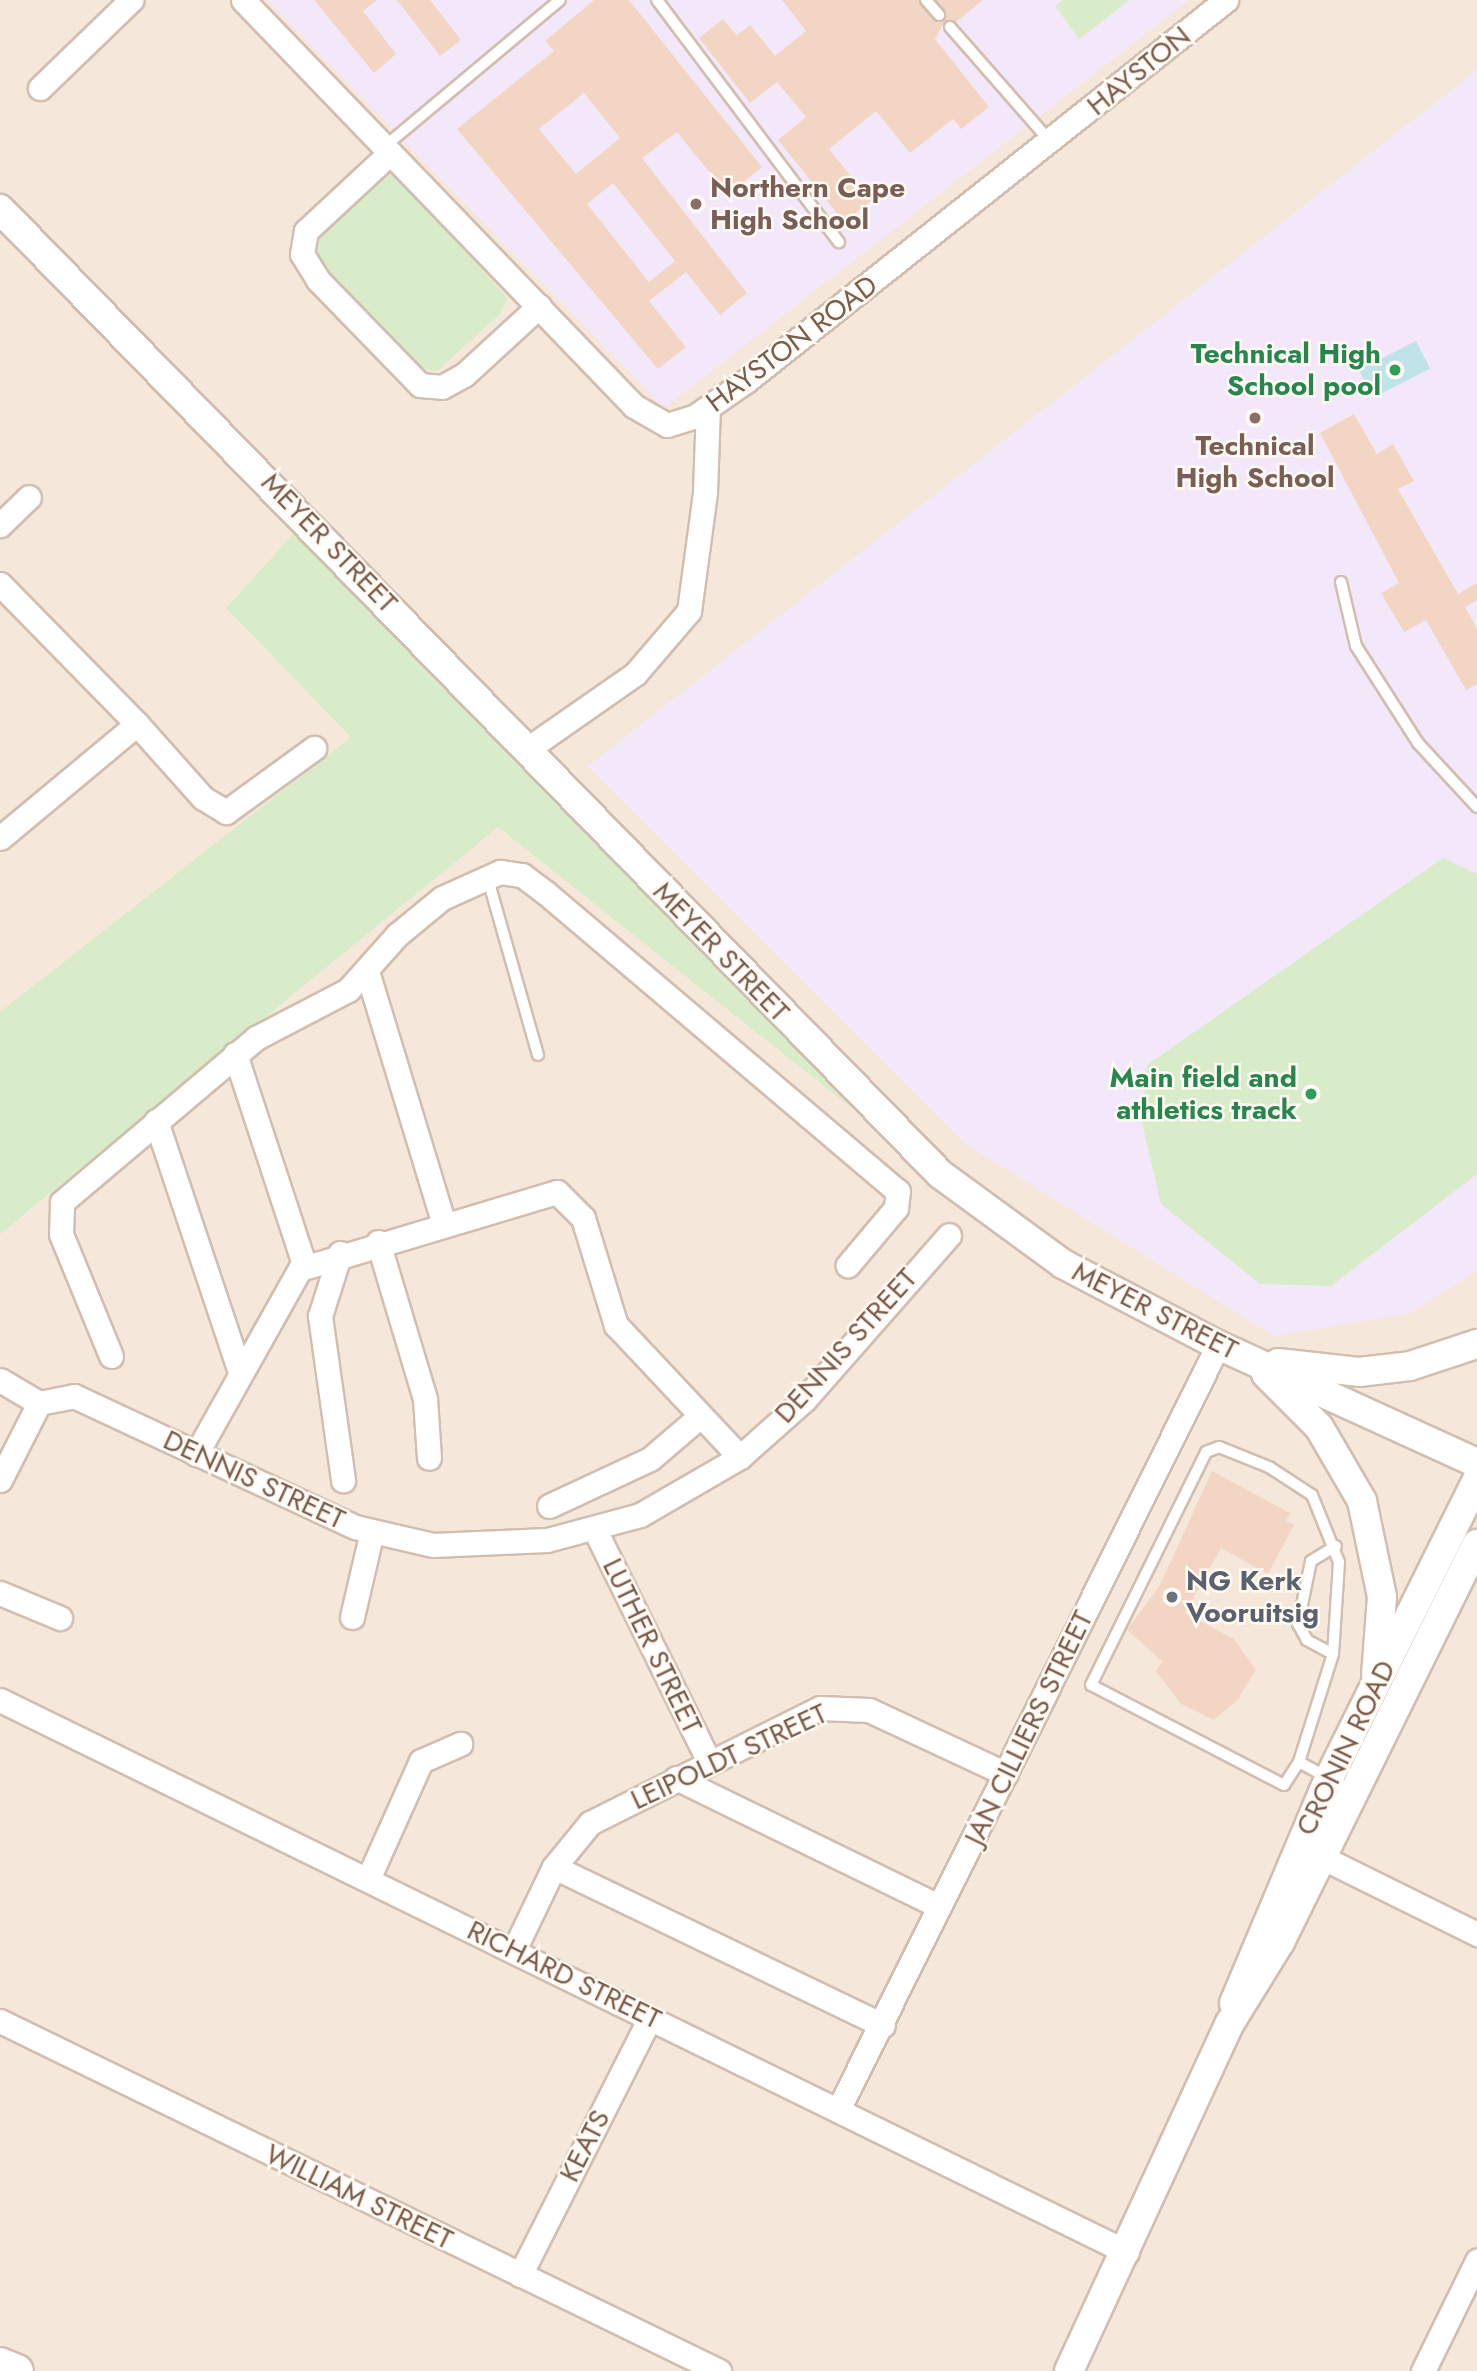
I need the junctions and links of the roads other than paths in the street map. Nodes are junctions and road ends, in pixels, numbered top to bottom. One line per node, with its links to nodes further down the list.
1 (131, 0): 9 (street)
2 (243, 0): 11 (street, HAYSTON ROAD)
3 (560, 0): 11 (lane)
4 (657, 0): 13 (lane)
5 (926, 0): 7 (lane)
6 (1226, 0): 10 (street, HAYSTON)
7 (939, 15)
8 (950, 27): 10 (lane)
9 (40, 88)
10 (1051, 142): 15 (street, HAYSTON ROAD)
11 (387, 150): 14 (street, HAYSTON ROAD); 14 (street)
12 (5, 205): 22 (street, MEYER STREET)
13 (839, 242)
14 (539, 306): 15 (street, HAYSTON ROAD)
15 (708, 408): 22 (street)
16 (29, 497): 17 (street)
17 (0, 525)
18 (1341, 582): 23 (lane)
19 (0, 584): 20 (street)
20 (137, 724): 21 (street); 24 (street)
21 (314, 748)
22 (526, 750): 37 (street, MEYER STREET)
23 (1477, 807)
24 (0, 838)
25 (487, 875): 26 (street); 28 (lane); 34 (street)
26 (367, 971): 27 (street); 30 (street)
27 (235, 1054): 29 (street); 35 (street)
28 (538, 1055)
29 (156, 1121): 38 (street); 40 (street)
30 (444, 1224): 32 (street); 43 (street)
31 (949, 1235): 45 (street, DENNIS STREET)
32 (379, 1242): 33 (street); 46 (street)
33 (340, 1253): 35 (street); 49 (street)
34 (848, 1265)
35 (305, 1267): 40 (street)
36 (1477, 1344): 39 (street)
37 (1218, 1345): 39 (street, MEYER STREET); 65 (street, JAN CILLIERS STREET)
38 (111, 1356)
39 (1251, 1359): 47 (street, MEYER STREET); 60 (street)
40 (240, 1372): 44 (street)
41 (0, 1380): 42 (street)
42 (39, 1403): 44 (street, DENNIS STREET); 48 (street)
43 (699, 1417): 45 (street); 51 (street)
44 (196, 1454): 53 (street, DENNIS STREET)
45 (740, 1457): 52 (street, DENNIS STREET)
46 (429, 1458)
47 (1477, 1463)
48 (0, 1480)
49 (343, 1480)
50 (1477, 1480): 60 (street, CRONIN ROAD)
51 (549, 1506)
52 (595, 1530): 53 (street, DENNIS STREET); 63 (street, LUTHER STREET)
53 (372, 1531): 57 (street)
54 (1477, 1544): 68 (street, CRONIN ROAD)
55 (1336, 1546): 59 (lane); 59 (lane); 64 (lane)
56 (0, 1593): 58 (street)
57 (352, 1617)
58 (60, 1618)
59 (1333, 1654): 64 (lane)
60 (1374, 1692): 67 (street, CRONIN ROAD)
61 (0, 1700): 71 (street, RICHARD STREET)
62 (460, 1744): 71 (street)
63 (709, 1762): 65 (street, LEIPOLDT STREET); 66 (street, LEIPOLDT STREET)
64 (1299, 1762): 67 (lane)
65 (1006, 1774): 72 (street, JAN CILLIERS STREET)
66 (676, 1778): 70 (street, LEIPOLDT STREET); 72 (street)
67 (1329, 1779): 68 (lane); 69 (street, CRONIN ROAD)
68 (1354, 1792): 69 (street, CRONIN ROAD)
69 (1310, 1852): 73 (street); 79 (street, CRONIN ROAD)
70 (554, 1867): 74 (street, LEIPOLDT STREET); 77 (street)
71 (368, 1879): 74 (street, RICHARD STREET)
72 (939, 1906): 77 (street, JAN CILLIERS STREET)
73 (1477, 1934)
74 (514, 1950): 75 (street, RICHARD STREET)
75 (650, 2018): 78 (street, RICHARD STREET); 81 (street, KEATS)
76 (0, 2021): 81 (street, WILLIAM STREET)
77 (883, 2025): 78 (street, JAN CILLIERS STREET)
78 (838, 2110): 79 (street, RICHARD STREET)
79 (1127, 2252): 85 (street, CRONIN ROAD)
80 (1477, 2261): 86 (street)
81 (520, 2275): 84 (street, WILLIAM STREET)
82 (0, 2364): 83 (main road)
83 (17, 2371)
84 (719, 2371)
85 (1069, 2371)
86 (1423, 2371)

